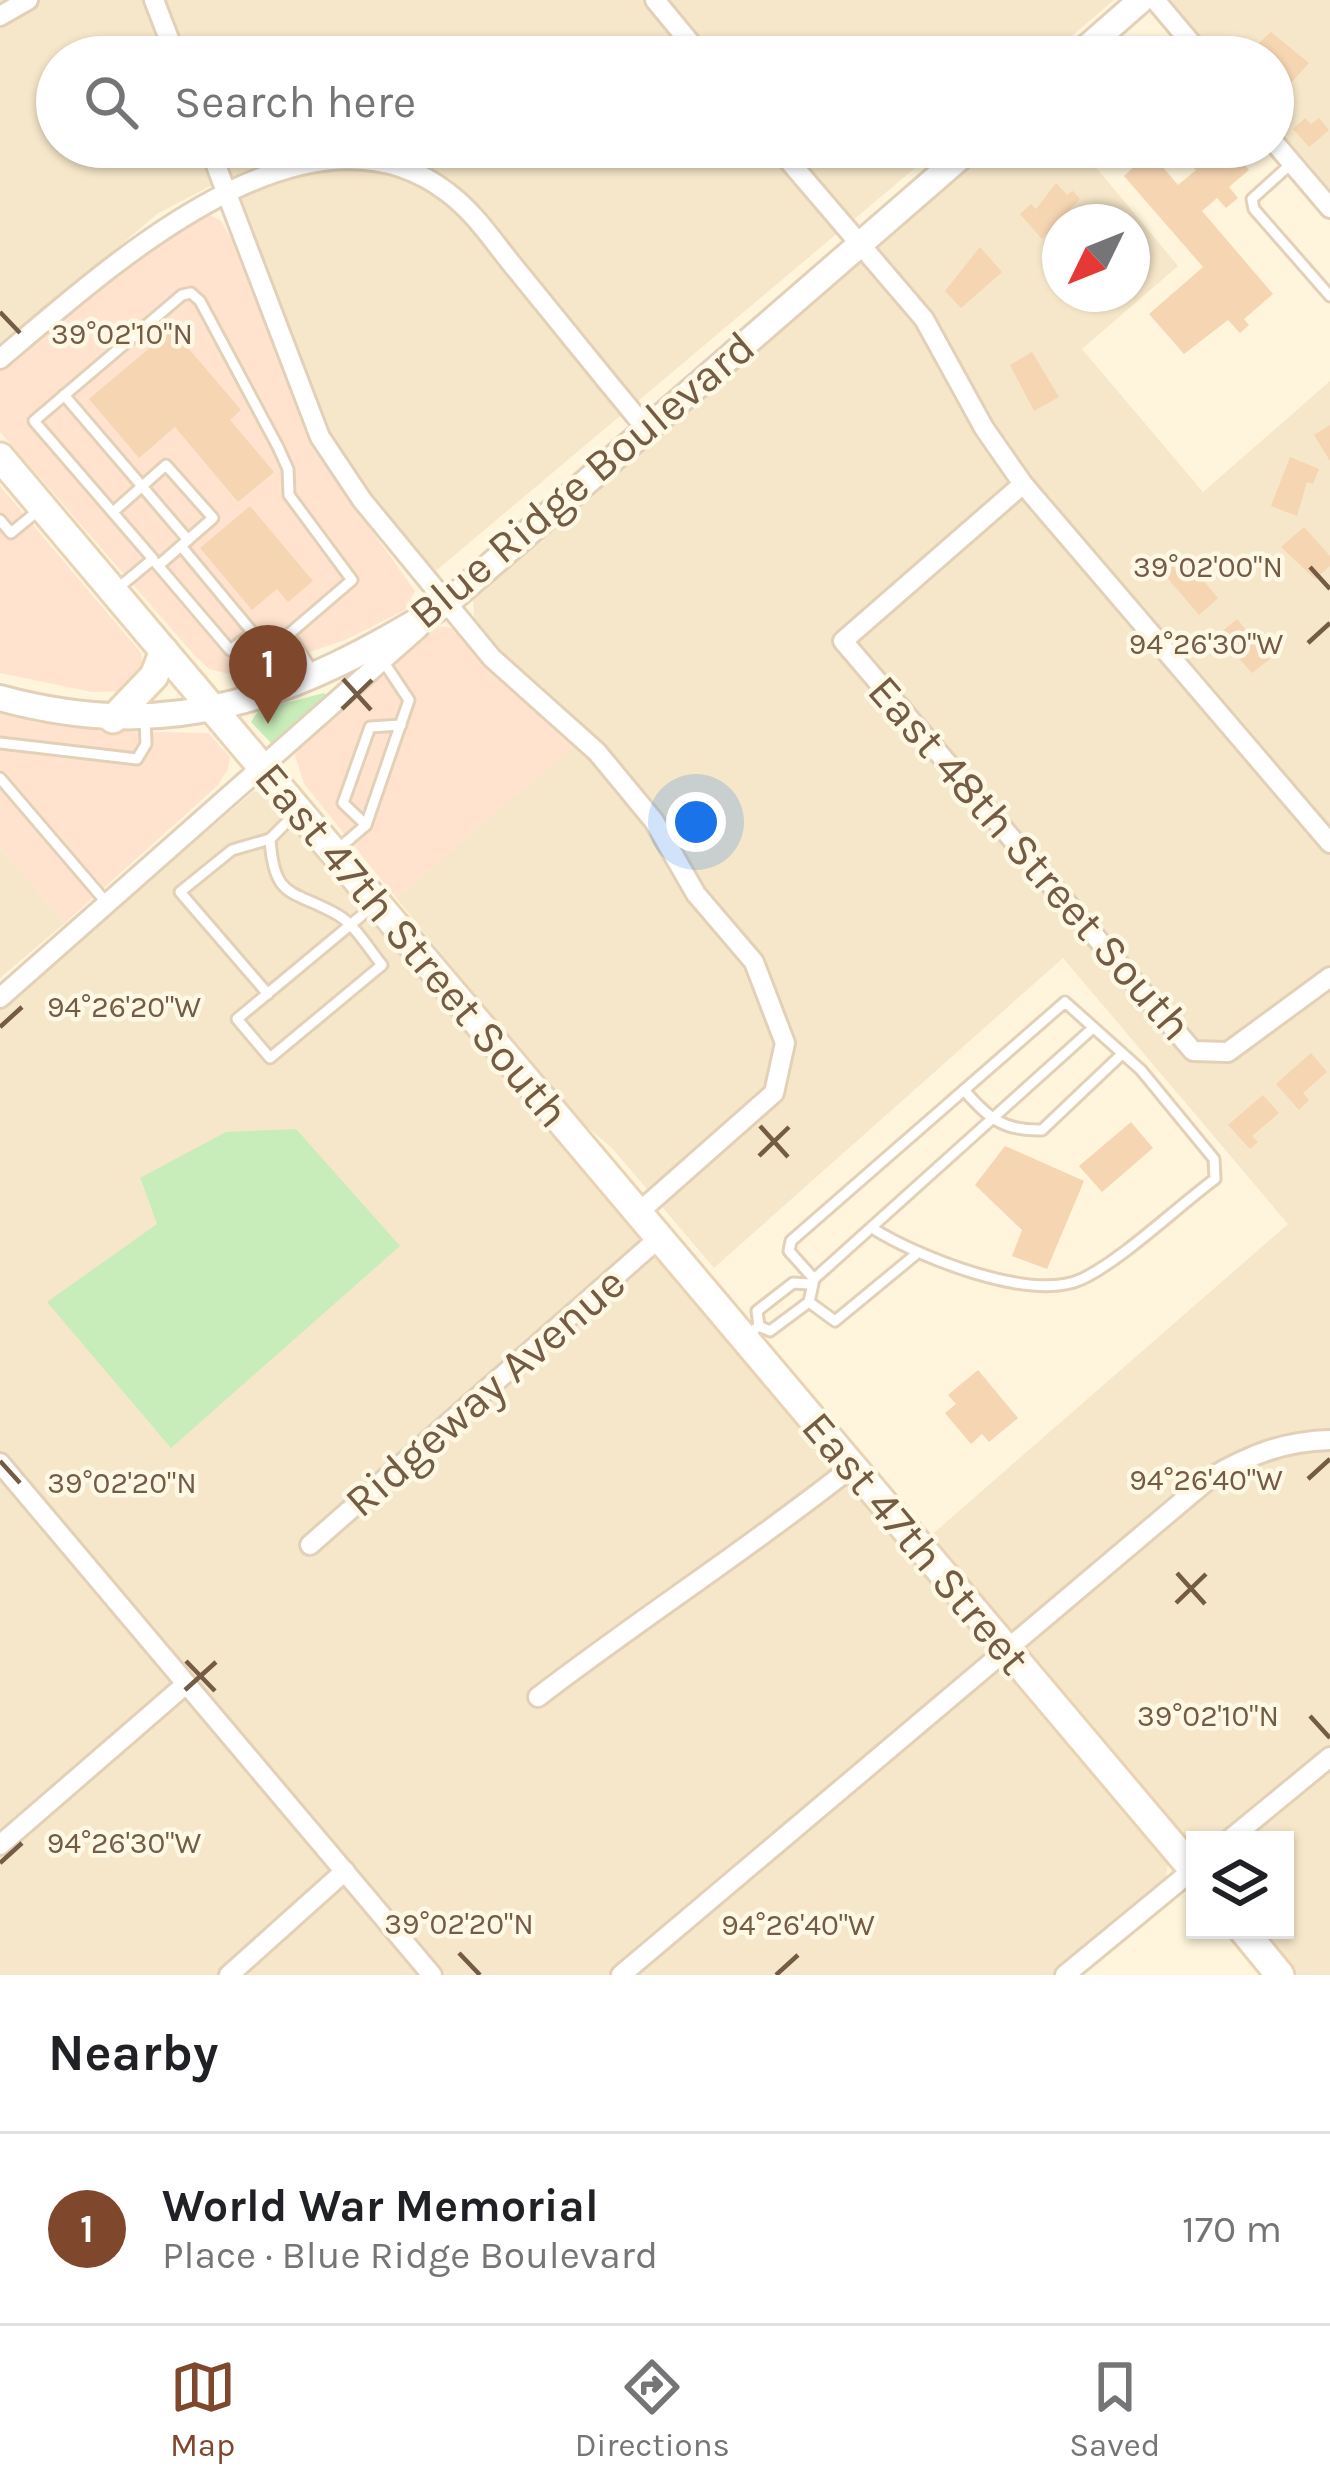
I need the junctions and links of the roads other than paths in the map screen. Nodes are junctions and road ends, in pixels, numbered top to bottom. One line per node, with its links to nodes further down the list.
1 (28, 0): 6 (street)
2 (154, 0): 7 (street)
3 (655, 0): 8 (street)
4 (1141, 0): 9 (street)
5 (1154, 0): 10 (street)
6 (0, 16)
7 (168, 36)
8 (685, 36)
9 (1100, 36)
10 (1184, 36)
11 (1294, 165): 19 (street)
12 (217, 168): 18 (street, Ridgeway Avenue)
13 (313, 168): 18 (street)
14 (402, 168): 24 (street)
15 (794, 168): 20 (street)
16 (949, 168): 20 (street, Blue Ridge Boulevard)
17 (1286, 168): 21 (lane)
18 (226, 193): 22 (street); 34 (street, Ridgeway Avenue)
19 (1330, 208)
20 (859, 246): 24 (street, Blue Ridge Boulevard); 26 (street)
21 (1330, 296)
22 (0, 358)
23 (64, 395): 27 (lane); 29 (lane); 36 (lane)
24 (648, 431): 34 (street, Blue Ridge Boulevard)
25 (0, 458): 28 (main road, East 47th Street South)
26 (1023, 484): 51 (street); 57 (street, East 48th Street South)
27 (142, 487): 29 (lane); 31 (lane); 31 (lane)
28 (42, 507): 30 (lane); 33 (main road, East 47th Street South)
29 (112, 512): 32 (lane)
30 (0, 520)
31 (184, 543): 32 (lane); 35 (lane)
32 (156, 562): 33 (lane); 35 (lane)
33 (113, 592): 37 (main road, East 47th Street South)
34 (447, 603): 38 (street); 39 (street, Blue Ridge Boulevard); 64 (street, Ridgeway Avenue)
35 (253, 633): 36 (lane)
36 (289, 634): 39 (lane)
37 (164, 651): 41 (main road, East 47th Street South); 42 (main road)
38 (383, 660): 44 (lane); 46 (street)
39 (315, 676): 41 (street, Blue Ridge Boulevard)
40 (0, 698): 42 (street, Blue Ridge Boulevard)
41 (210, 707): 43 (street, Blue Ridge Boulevard); 46 (main road, East 47th Street South)
42 (113, 719): 43 (street, Blue Ridge Boulevard)
43 (145, 719): 45 (lane)
44 (401, 724): 49 (lane); 49 (lane)
45 (0, 743)
46 (263, 769): 48 (main road, East 47th Street South); 53 (street)
47 (0, 778): 53 (lane)
48 (298, 811): 50 (lane); 52 (main road, East 47th Street South)
49 (366, 825): 52 (lane)
50 (270, 839): 55 (lane); 58 (lane)
51 (1330, 844)
52 (334, 853): 54 (main road, East 47th Street South)
53 (108, 904): 59 (street)
54 (382, 911): 55 (lane); 56 (lane); 64 (main road, East 47th Street South)
55 (350, 926): 56 (lane); 58 (lane)
56 (362, 941): 58 (lane)
57 (1330, 977)
58 (268, 994)
59 (0, 998)
60 (1094, 1028): 61 (lane); 62 (lane); 63 (lane)
61 (1122, 1054): 63 (lane); 67 (lane)
62 (964, 1090): 63 (lane); 68 (lane)
63 (991, 1121): 65 (lane)
64 (638, 1213): 66 (main road, East 47th Street)
65 (872, 1228): 67 (lane); 68 (lane)
66 (659, 1238): 70 (main road, East 47th Street); 74 (street, Ridgeway Avenue)
67 (915, 1255): 69 (lane)
68 (812, 1282): 69 (lane); 70 (lane)
69 (809, 1301): 70 (lane)
70 (751, 1332): 73 (main road, East 47th Street)
71 (1330, 1440): 75 (street)
72 (0, 1462): 76 (street)
73 (852, 1467): 75 (main road, East 47th Street); 77 (street)
74 (310, 1545)
75 (1006, 1652): 81 (main road, East 47th Street); 87 (street)
76 (186, 1684): 80 (street); 82 (street)
77 (538, 1697)
78 (1330, 1757): 79 (street)
79 (1240, 1831)
80 (0, 1845)
81 (1186, 1861)
82 (345, 1870): 85 (street); 86 (street)
83 (1186, 1877): 88 (street)
84 (1250, 1939): 89 (main road)
85 (229, 1975)
86 (432, 1975)
87 (622, 1975)
88 (1065, 1975)
89 (1280, 1975)

